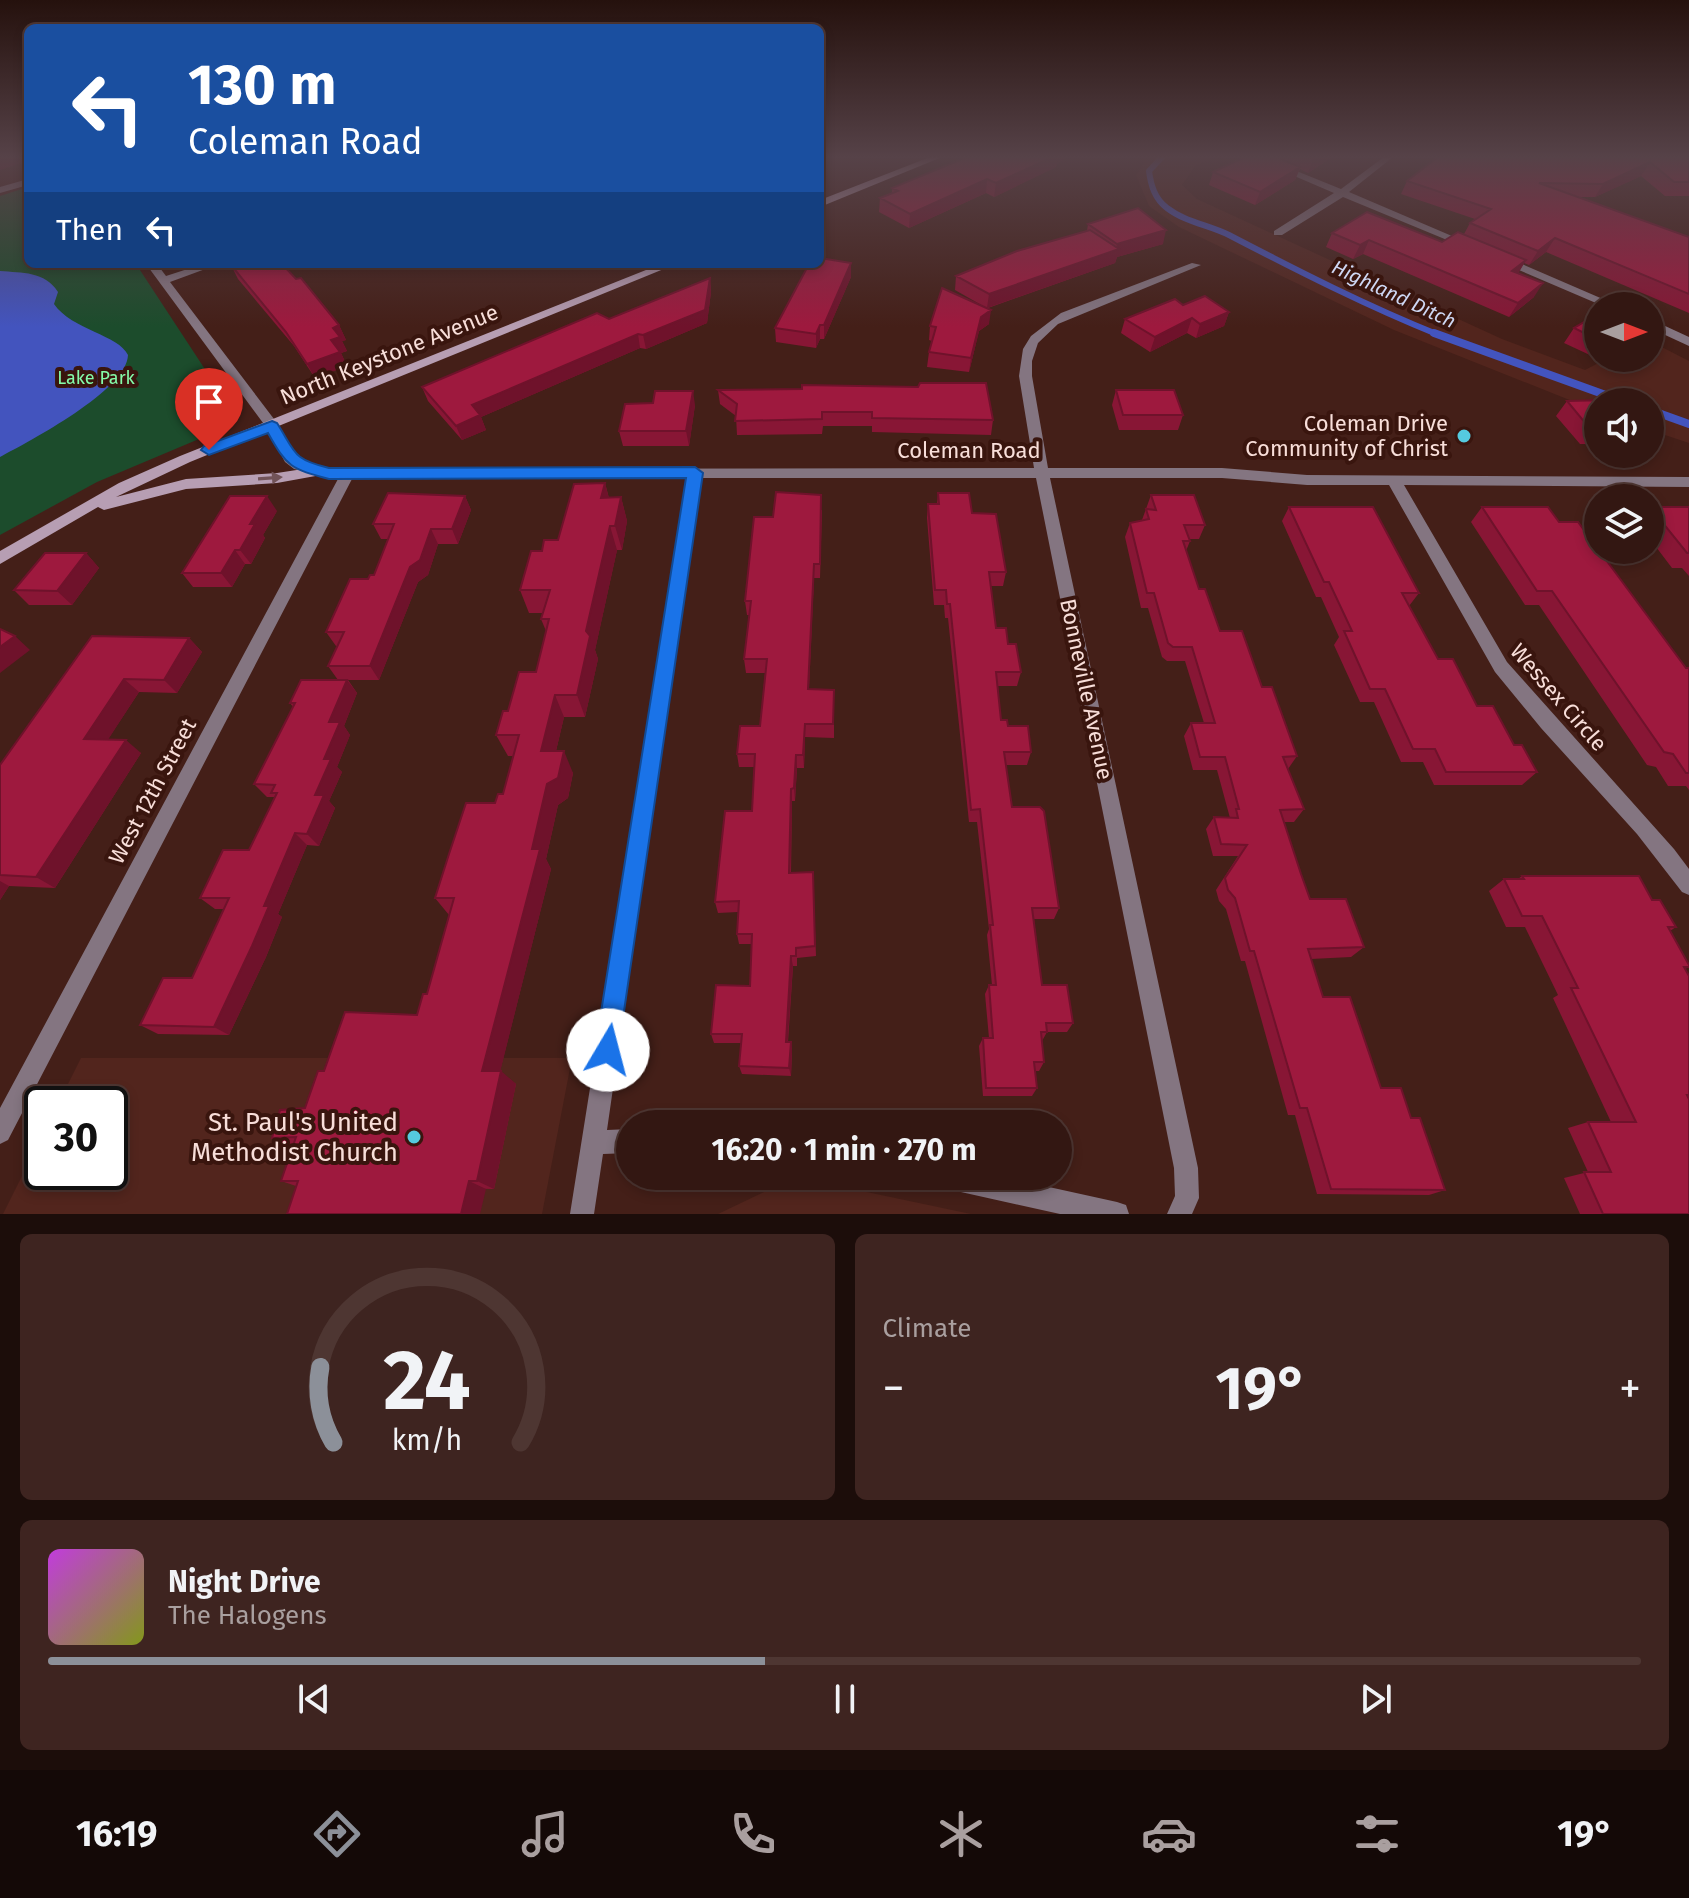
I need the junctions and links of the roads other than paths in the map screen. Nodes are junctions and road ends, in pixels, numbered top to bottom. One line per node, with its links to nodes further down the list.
1 (1308, 214): 3 (street)
2 (1391, 214): 4 (street)
3 (1278, 233)
4 (1479, 249)
5 (1493, 255): 11 (street)
6 (1196, 265): 16 (street, Bonneville Avenue)
7 (154, 268): 10 (street)
8 (202, 268): 10 (street)
9 (661, 268): 14 (street, North Keystone Avenue)
10 (162, 281): 14 (street)
11 (1584, 294)
12 (1664, 330): 13 (street)
13 (1689, 342)
14 (272, 426): 15 (street); 21 (street, North Keystone Avenue)
15 (316, 472): 17 (street, Coleman Road); 21 (street, one-way to 15)
16 (1042, 472): 18 (street, Coleman Road); 19 (street, Coleman Road); 30 (street, Bonneville Avenue)
17 (348, 473): 18 (street, Coleman Road); 24 (street, West 12th Street)
18 (695, 473): 26 (street)
19 (1394, 481): 20 (street, Coleman Road); 23 (street, Wessex Circle)
20 (1689, 482)
21 (83, 510): 22 (street, North Keystone Avenue)
22 (0, 558)
23 (1689, 885)
24 (0, 1132)
25 (616, 1141): 26 (street)
26 (594, 1142): 28 (street)
27 (1007, 1190): 29 (street)
28 (582, 1214)
29 (1117, 1214)
30 (1179, 1214)

